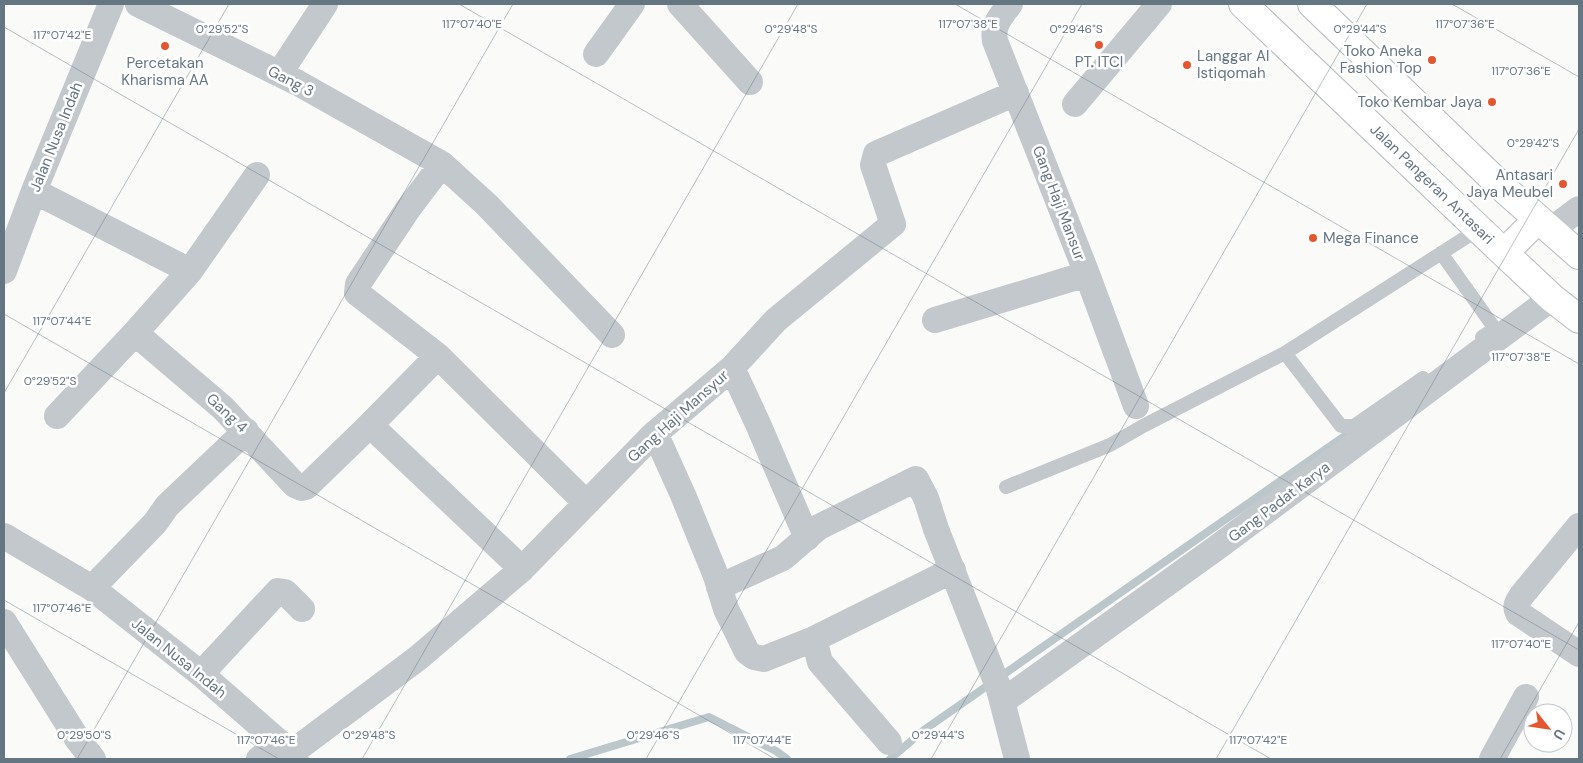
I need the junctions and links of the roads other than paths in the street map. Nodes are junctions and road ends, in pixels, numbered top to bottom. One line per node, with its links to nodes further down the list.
1 (111, 4): 17 (street, Jalan Nusa Indah)
2 (138, 4): 11 (street, Gang 3)
3 (325, 4): 11 (street)
4 (632, 4): 10 (street)
5 (680, 4): 12 (street)
6 (1010, 4): 13 (street, Gang Haji Mansur)
7 (1159, 4): 14 (street)
8 (1243, 4): 20 (highway, Jalan Pangeran Antasari)
9 (1312, 4): 19 (highway)
10 (596, 54)
11 (279, 74): 15 (street, Gang 3)
12 (750, 82)
13 (1016, 94): 26 (street, Gang Haji Mansur); 34 (street, Gang Haji Mansyur)
14 (1075, 104)
15 (442, 164): 31 (street, Gang 3); 33 (street)
16 (257, 175): 25 (street)
17 (34, 191): 24 (street, Jalan Nusa Indah); 25 (street)
18 (1579, 209): 19 (street)
19 (1544, 225): 22 (highway); 23 (highway)
20 (1479, 228): 21 (lane); 22 (highway, Jalan Pangeran Antasari)
21 (1441, 253): 32 (lane); 32 (lane)
22 (1504, 253): 27 (highway, Jalan Pangeran Antasari)
23 (1579, 255)
24 (4, 270)
25 (190, 271): 30 (street)
26 (1086, 274): 28 (street); 35 (street, Gang Haji Mansur)
27 (1552, 298): 29 (highway, Jalan Pangeran Antasari); 54 (street, Gang Padat Karya)
28 (935, 320)
29 (1579, 320)
30 (135, 333): 36 (street); 38 (street, Gang 4)
31 (612, 336)
32 (1285, 353): 40 (lane)
33 (438, 356): 37 (street); 41 (street)
34 (732, 368): 39 (street, Gang Haji Mansyur); 44 (street)
35 (1136, 406)
36 (57, 416)
37 (372, 424): 38 (street, Gang 4); 45 (street)
38 (246, 431): 48 (street)
39 (656, 433): 41 (street, Gang Haji Mansyur); 47 (street)
40 (1006, 487)
41 (586, 503): 45 (street, Gang Haji Mansyur)
42 (1579, 526): 52 (street)
43 (4, 536): 48 (street, Jalan Nusa Indah)
44 (807, 538): 46 (street); 47 (street)
45 (522, 570): 57 (street, Gang Haji Mansyur)
46 (953, 570): 51 (street); 54 (street)
47 (719, 586): 51 (street)
48 (92, 588): 53 (street, Jalan Nusa Indah)
49 (302, 609): 53 (street)
50 (4, 622): 58 (street)
51 (814, 639): 56 (street)
52 (1579, 654)
53 (201, 674): 57 (street, Jalan Nusa Indah)
54 (998, 688): 60 (street)
55 (1526, 697): 61 (street)
56 (889, 742)
57 (289, 752): 59 (street, Gang Haji Mansyur)
58 (93, 759)
59 (259, 759)
60 (1017, 759)
61 (1492, 759)

